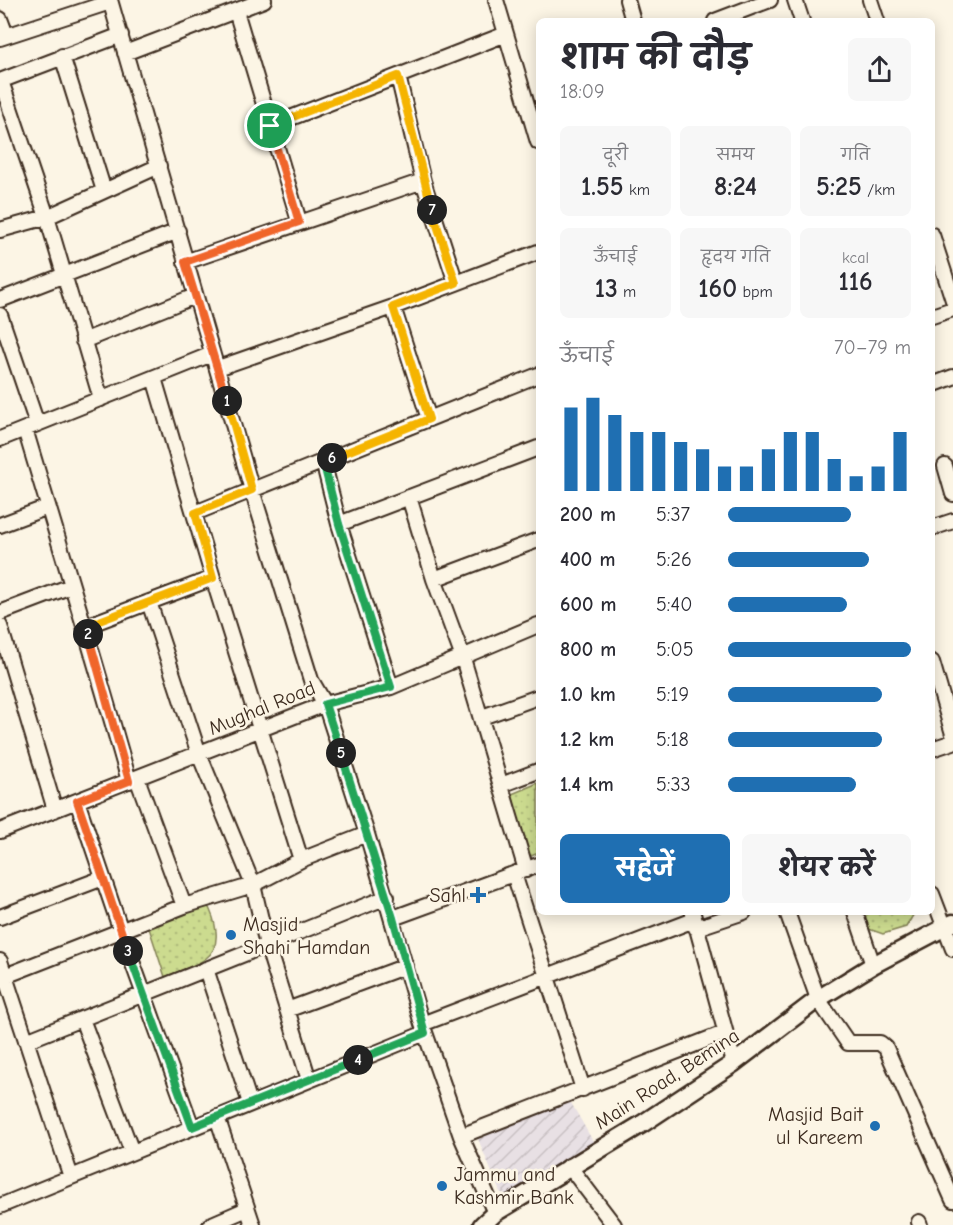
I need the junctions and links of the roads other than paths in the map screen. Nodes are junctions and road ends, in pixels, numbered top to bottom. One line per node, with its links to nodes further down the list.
1 (264, 0): 8 (street)
2 (496, 0): 14 (street)
3 (627, 0): 9 (street)
4 (770, 0): 10 (street)
5 (795, 0): 11 (street)
6 (870, 0): 12 (street)
7 (110, 1): 15 (street); 16 (street)
8 (236, 11): 17 (street); 23 (street)
9 (632, 18)
10 (723, 18)
11 (801, 18)
12 (876, 18)
13 (0, 19): 16 (street)
14 (506, 34): 19 (street); 22 (street)
15 (121, 35): 17 (street); 18 (street)
16 (3, 37)
17 (125, 53): 25 (street)
18 (62, 56): 20 (street); 27 (street)
19 (398, 76): 23 (street); 26 (street)
20 (1, 81): 28 (street)
21 (536, 92): 22 (street)
22 (524, 96): 24 (street)
23 (270, 126): 29 (street)
24 (536, 135)
25 (159, 166): 27 (street); 31 (street)
26 (423, 181): 29 (street); 36 (street)
27 (104, 191): 28 (street)
28 (47, 217): 30 (street); 35 (street)
29 (299, 222): 34 (street)
30 (0, 231)
31 (178, 231): 34 (street); 35 (street)
32 (935, 244): 39 (street)
33 (536, 253): 36 (street)
34 (185, 262): 37 (street)
35 (63, 275): 38 (street); 44 (street)
36 (456, 283): 40 (street)
37 (195, 296): 44 (street); 45 (street)
38 (0, 300)
39 (953, 300)
40 (393, 307): 46 (street); 52 (street)
41 (953, 309): 43 (street)
42 (0, 315): 53 (street)
43 (935, 315)
44 (83, 341): 51 (street)
45 (212, 354): 46 (street); 49 (street)
46 (218, 368): 58 (street)
47 (536, 376): 52 (street)
48 (953, 377): 50 (street)
49 (154, 378): 51 (street); 62 (street)
50 (935, 384)
51 (101, 399): 53 (street)
52 (429, 419): 56 (street)
53 (31, 426): 54 (street); 61 (street)
54 (0, 439)
55 (536, 449): 60 (street)
56 (323, 461): 58 (street); 64 (street)
57 (943, 467): 59 (street)
58 (252, 490): 62 (street); 80 (street)
59 (953, 494)
60 (409, 497): 64 (street); 69 (street)
61 (48, 507): 65 (street); 70 (street)
62 (195, 513): 68 (street)
63 (953, 521): 66 (street)
64 (339, 524): 78 (street)
65 (0, 525)
66 (935, 527)
67 (536, 541): 69 (street)
68 (213, 578): 71 (street); 83 (street)
69 (435, 579): 76 (street)
70 (71, 586): 72 (street); 74 (street)
71 (149, 602): 74 (street); 87 (street)
72 (0, 613)
73 (0, 626): 92 (street)
74 (86, 626): 89 (street)
75 (536, 626): 76 (street, Mughal Road)
76 (462, 655): 78 (street, Mughal Road); 82 (street)
77 (935, 670): 81 (street)
78 (391, 687): 80 (street, Mughal Road)
79 (536, 698): 82 (street)
80 (325, 704): 83 (street, Mughal Road); 94 (street)
81 (950, 711): 84 (street)
82 (482, 717): 90 (street)
83 (261, 729): 87 (street, Mughal Road); 95 (street)
84 (953, 734)
85 (953, 742): 86 (street)
86 (935, 748)
87 (199, 754): 89 (street, Mughal Road); 98 (street)
88 (536, 772): 90 (street)
89 (133, 779): 91 (street, Mughal Road); 101 (street)
90 (501, 785): 96 (street)
91 (77, 801): 92 (street, Mughal Road); 97 (street)
92 (55, 810): 93 (street, Mughal Road)
93 (0, 831)
94 (367, 834): 95 (street); 99 (street)
95 (301, 860): 98 (street)
96 (526, 870): 106 (street); 117 (street)
97 (103, 878): 105 (street); 109 (street)
98 (253, 885): 101 (street); 110 (street)
99 (387, 897): 106 (street); 110 (street)
100 (935, 900): 108 (street)
101 (184, 906): 109 (street)
102 (725, 915): 107 (street)
103 (788, 915): 119 (street)
104 (856, 915): 113 (street)
105 (0, 917)
106 (393, 918): 114 (street)
107 (694, 920): 117 (street); 123 (street)
108 (948, 926): 111 (street); 113 (main road, Main Road, Bemina)
109 (121, 931): 116 (street); 118 (street)
110 (267, 945): 115 (street); 120 (street)
111 (953, 949)
112 (0, 961): 116 (street)
113 (873, 965): 119 (main road, Main Road, Bemina)
114 (406, 966): 120 (street); 122 (street)
115 (206, 969): 118 (street); 128 (street)
116 (5, 976): 124 (street)
117 (545, 979): 122 (street); 127 (street)
118 (144, 994): 121 (street); 130 (street)
119 (818, 999): 125 (main road, Main Road, Bemina); 135 (street)
120 (287, 1010): 126 (street)
121 (82, 1019): 124 (street); 132 (street)
122 (424, 1028): 126 (street); 131 (street)
123 (724, 1033): 125 (street); 127 (street)
124 (26, 1041): 134 (street)
125 (734, 1063): 133 (main road, Main Road, Bemina)
126 (309, 1080): 128 (street)
127 (583, 1089): 131 (street)
128 (250, 1103): 129 (street)
129 (217, 1117): 130 (street); 137 (street)
130 (192, 1127): 132 (street)
131 (461, 1136): 138 (street)
132 (132, 1152): 134 (street)
133 (569, 1166): 138 (main road, Main Road, Bemina); 141 (street)
134 (70, 1177): 136 (street)
135 (953, 1200)
136 (0, 1206)
137 (247, 1209): 139 (street); 140 (street)
138 (488, 1219)
139 (210, 1225)
140 (253, 1225)
141 (614, 1225)

